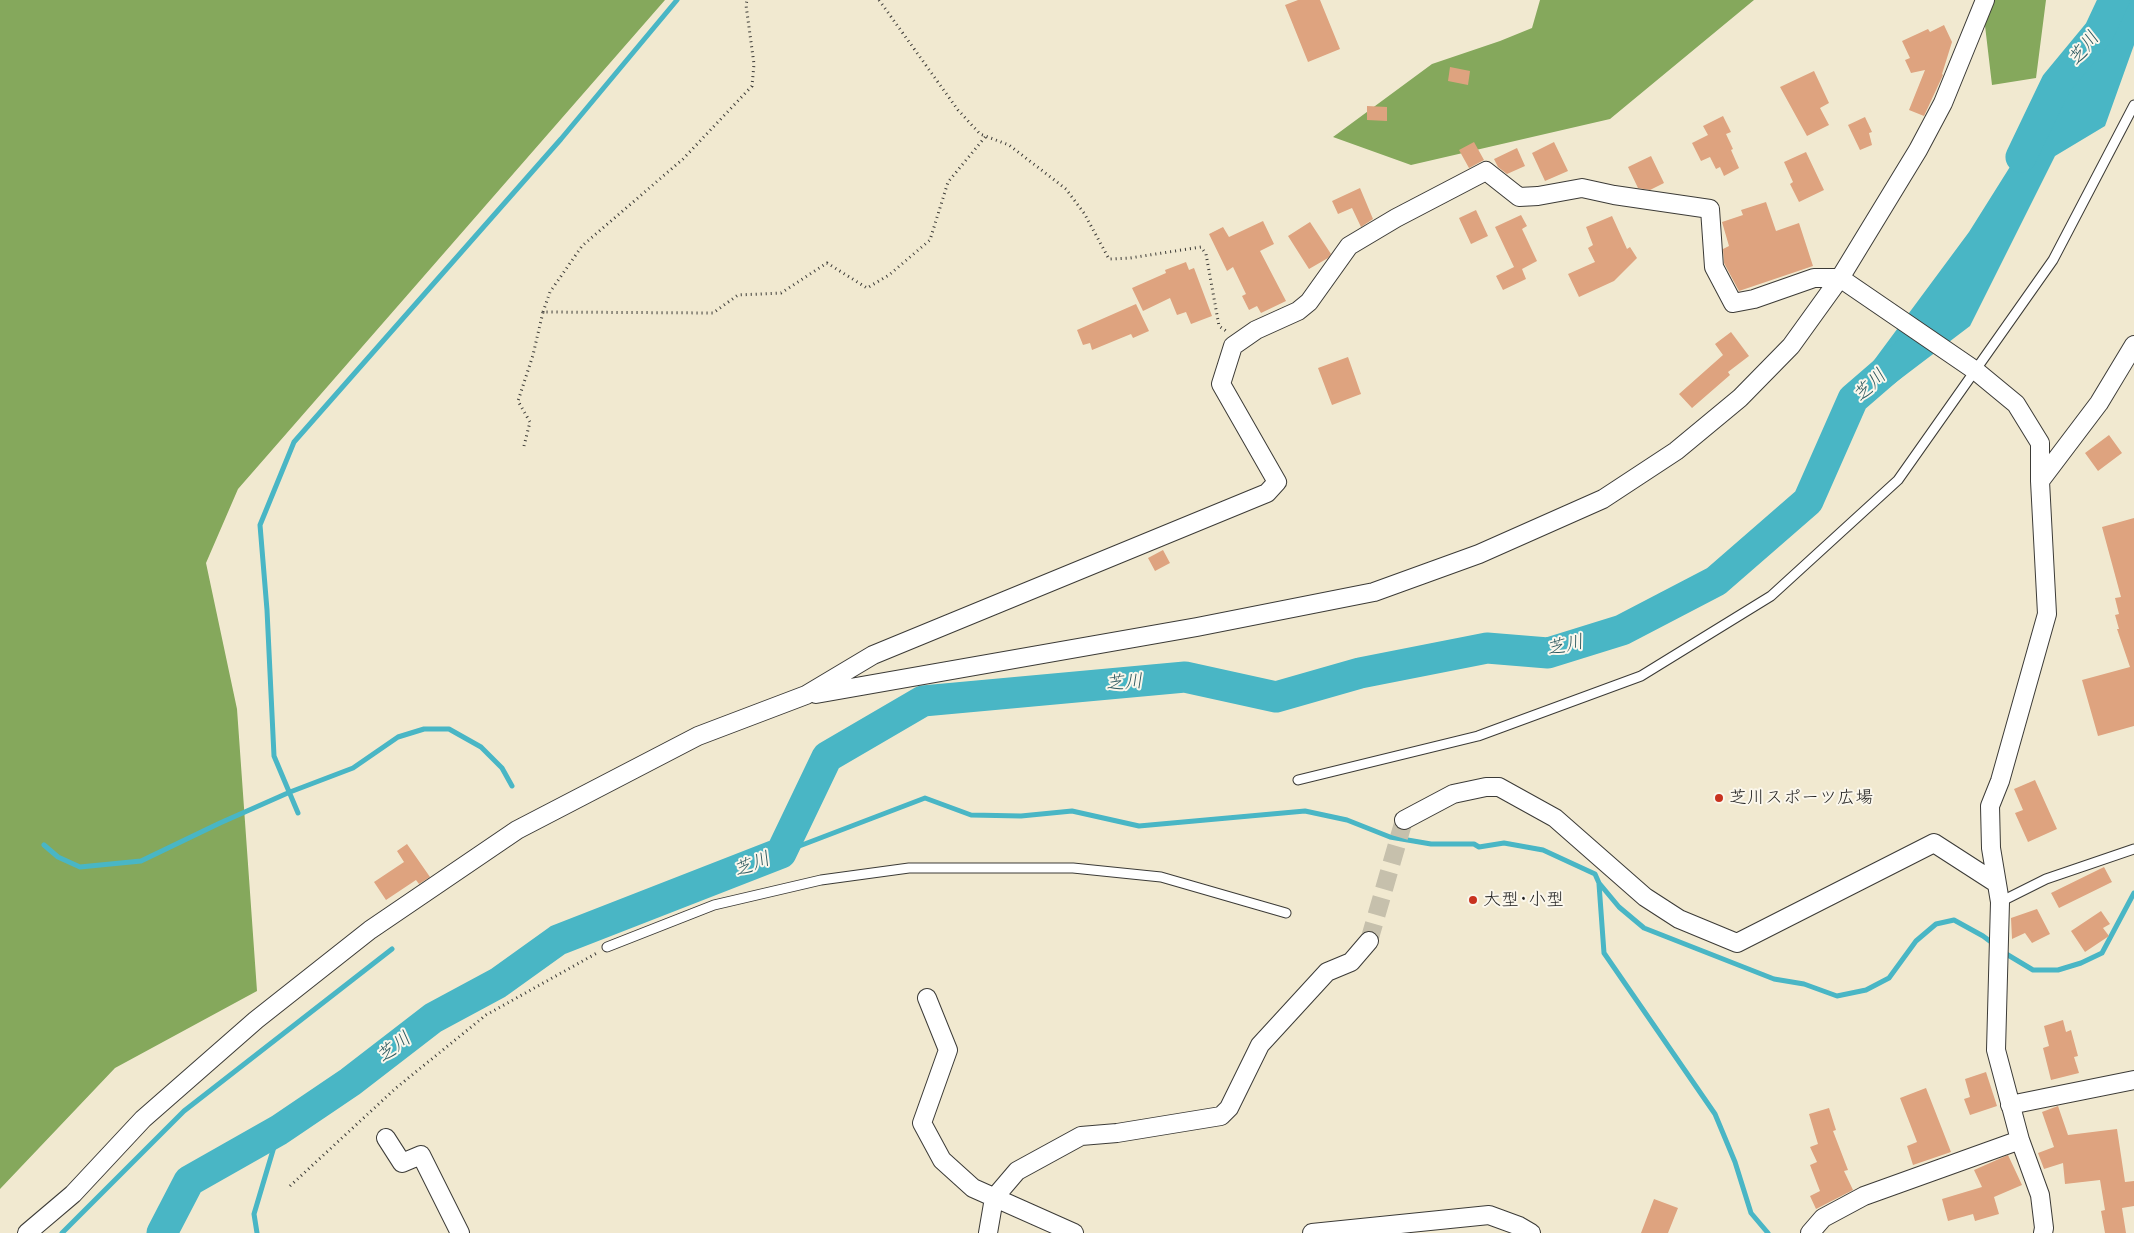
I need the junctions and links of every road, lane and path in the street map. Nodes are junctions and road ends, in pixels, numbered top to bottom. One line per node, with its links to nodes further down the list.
1 (747, 0): 7 (path)
2 (879, 0): 5 (path)
3 (1984, 0): 6 (street)
4 (2134, 105): 10 (lane)
5 (986, 136): 7 (path); 8 (path)
6 (1840, 278): 8 (street); 10 (street); 13 (street)
7 (543, 312): 11 (path)
8 (1240, 340): 13 (street)
9 (2134, 344): 12 (street)
10 (1976, 371): 12 (street); 14 (lane)
11 (524, 446)
12 (2040, 481): 17 (street)
13 (806, 695): 30 (street)
14 (1298, 780)
15 (1404, 820): 17 (street)
16 (2134, 849): 18 (lane)
17 (1996, 883): 18 (street)
18 (2000, 902): 24 (street)
19 (1286, 913): 21 (lane)
20 (1369, 941): 28 (street)
21 (607, 947): 27 (path)
22 (927, 998): 28 (street)
23 (2134, 1080): 24 (street)
24 (2010, 1105): 26 (street)
25 (386, 1138): 31 (street)
26 (2020, 1140): 29 (street); 36 (street)
27 (290, 1186)
28 (994, 1198): 32 (street); 33 (street)
29 (2047, 1231)
30 (27, 1233)
31 (460, 1233)
32 (988, 1233)
33 (1074, 1233)
34 (1312, 1233): 35 (street)
35 (1531, 1233)
36 (1810, 1233)

